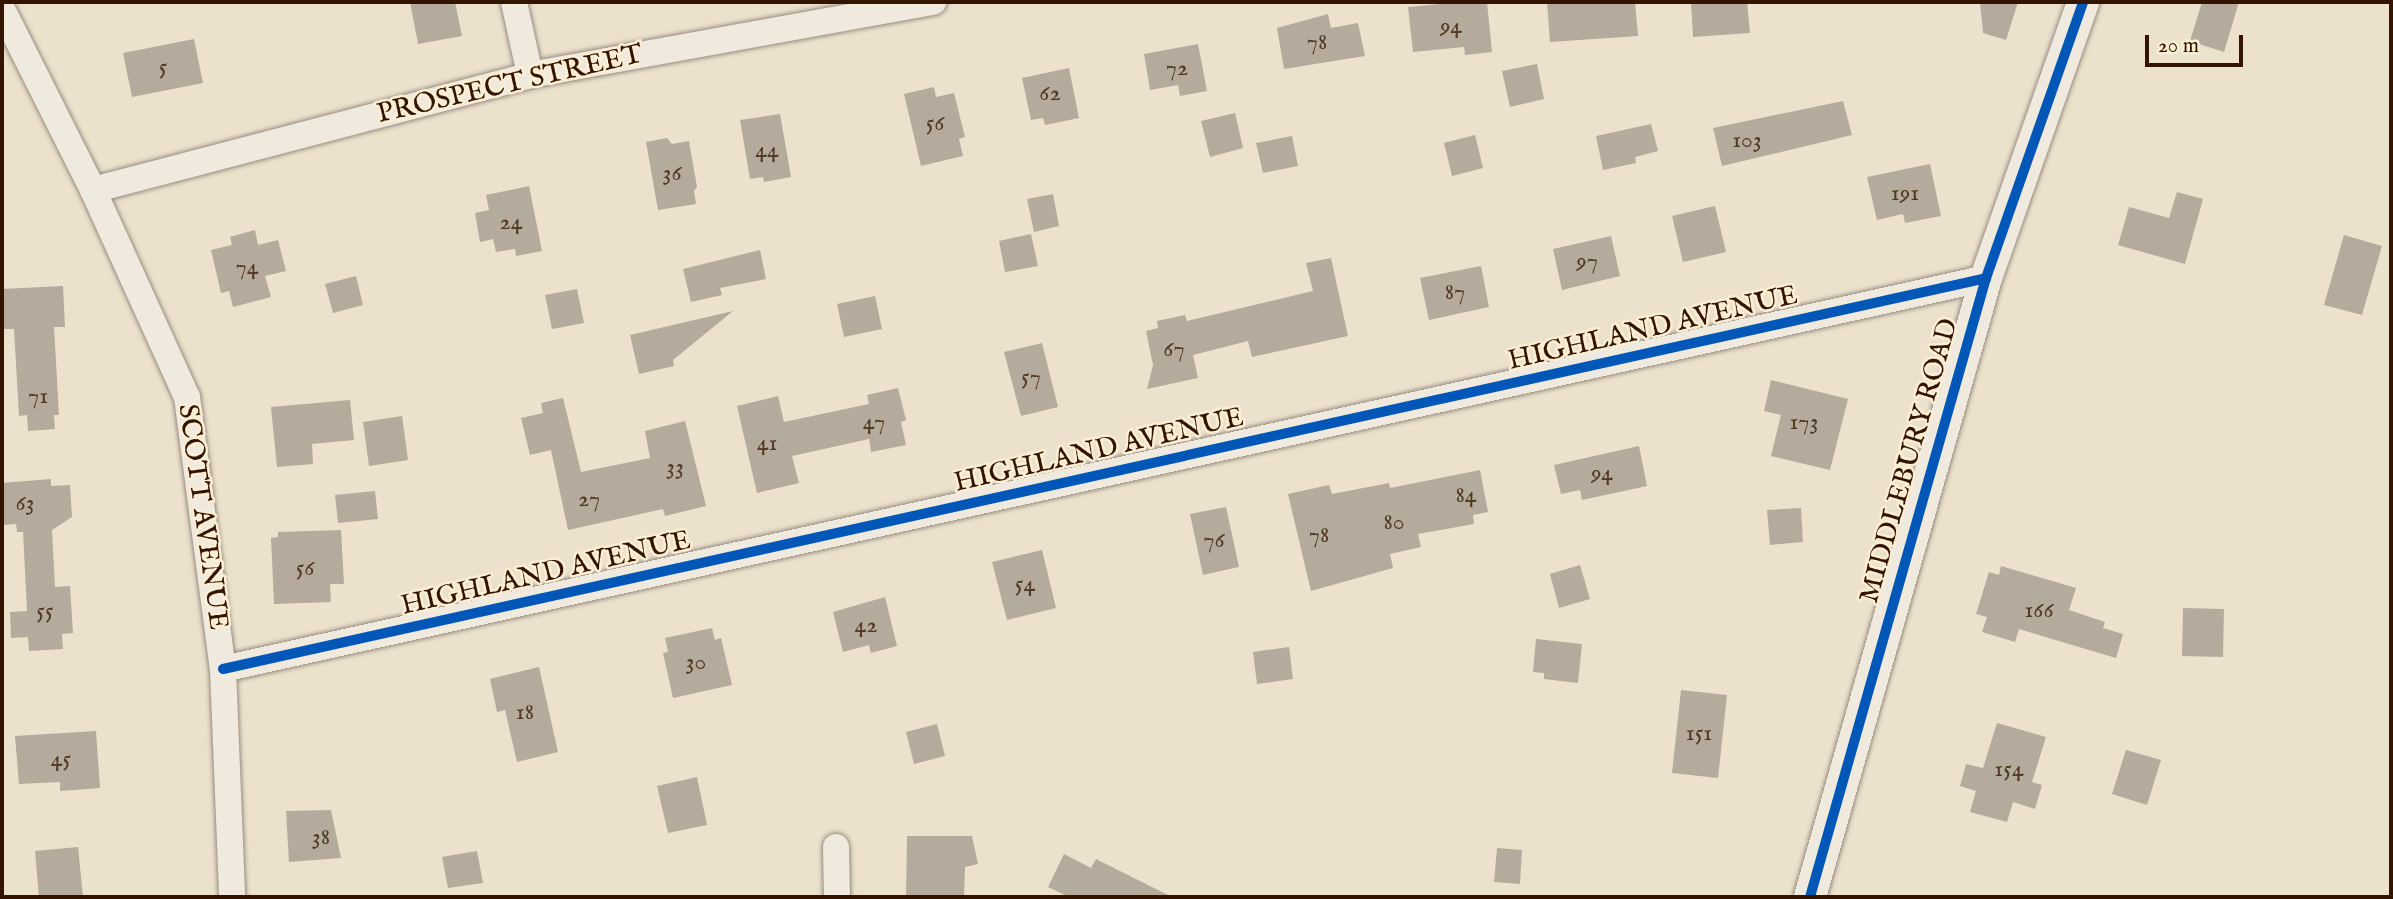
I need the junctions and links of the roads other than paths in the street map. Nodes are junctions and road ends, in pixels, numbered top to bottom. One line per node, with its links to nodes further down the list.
1 (514, 2): 5 (street)
2 (933, 2): 5 (street, PROSPECT STREET)
3 (2083, 2): 7 (street, MIDDLEBURY ROAD)
4 (2, 9): 6 (street, SCOTT AVENUE)
5 (530, 75): 6 (street, PROSPECT STREET)
6 (93, 190): 8 (street, SCOTT AVENUE)
7 (1986, 278): 8 (street, HIGHLAND AVENUE); 12 (street, MIDDLEBURY ROAD)
8 (223, 669): 10 (street, SCOTT AVENUE)
9 (836, 847): 11 (street)
10 (232, 897)
11 (837, 897)
12 (1810, 897)

